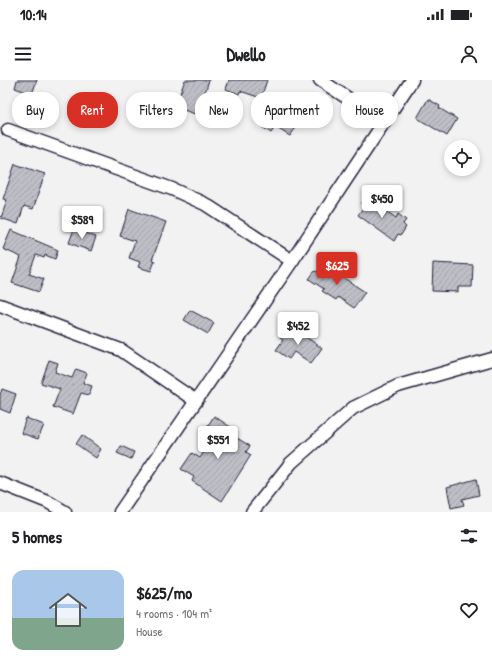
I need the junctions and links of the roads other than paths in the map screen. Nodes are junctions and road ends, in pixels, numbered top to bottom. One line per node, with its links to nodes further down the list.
1 (320, 80): 3 (street)
2 (412, 80): 4 (street)
3 (341, 94)
4 (398, 101)
5 (380, 128): 7 (street)
6 (8, 130): 7 (street)
7 (292, 261): 10 (street)
8 (0, 305): 10 (street)
9 (492, 359): 14 (street)
10 (196, 401): 13 (street)
11 (0, 483): 12 (street)
12 (65, 512)
13 (120, 512)
14 (252, 512)

